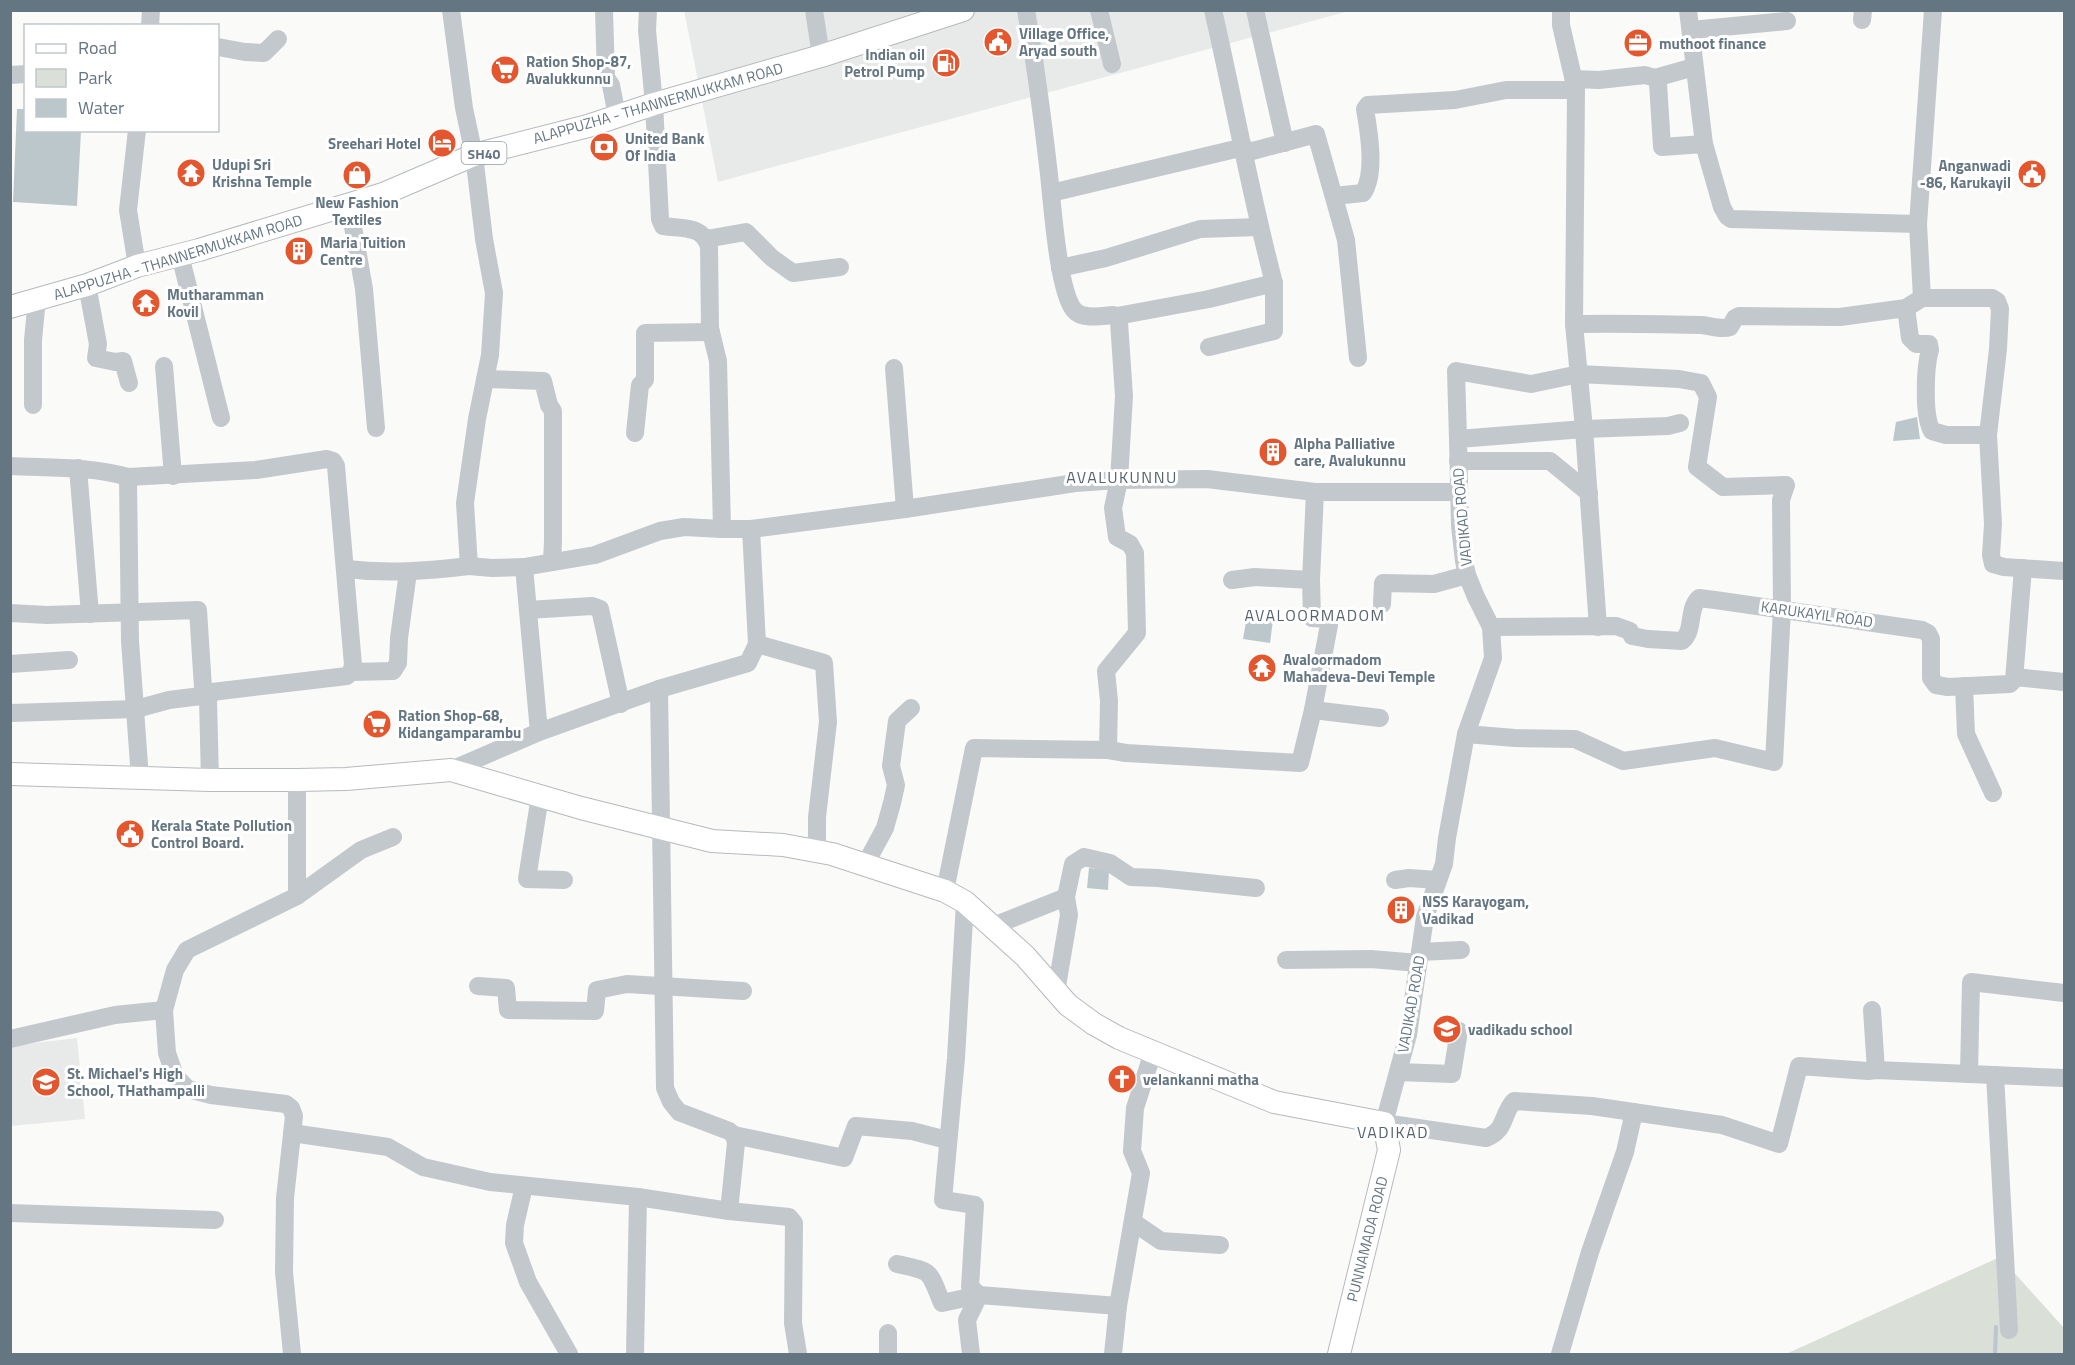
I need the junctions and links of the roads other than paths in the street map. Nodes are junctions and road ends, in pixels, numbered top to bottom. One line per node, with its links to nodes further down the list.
1 (451, 10): 29 (street)
2 (604, 10): 24 (street)
3 (648, 10): 23 (street)
4 (814, 10): 18 (street)
5 (963, 10): 18 (main road, ALAPPUZHA - THANNERMUKKAM ROAD / SH40)
6 (1026, 10): 30 (street)
7 (1099, 10): 19 (street)
8 (1213, 10): 28 (street)
9 (1255, 10): 26 (street)
10 (1561, 10): 22 (street)
11 (1688, 10): 15 (street)
12 (1933, 10): 33 (street)
13 (1755, 17): 14 (street); 15 (street)
14 (1786, 21)
15 (1691, 30): 20 (street)
16 (278, 39): 17 (street)
17 (219, 47)
18 (821, 56): 23 (main road, ALAPPUZHA - THANNERMUKKAM ROAD / SH40)
19 (1112, 64)
20 (1694, 67): 21 (street); 27 (street)
21 (1655, 78): 22 (street); 27 (street)
22 (1575, 85): 31 (street); 47 (street)
23 (654, 104): 24 (main road, ALAPPUZHA - THANNERMUKKAM ROAD / SH40); 35 (street)
24 (617, 116): 29 (main road, ALAPPUZHA - THANNERMUKKAM ROAD / SH40)
25 (137, 132): 37 (street)
26 (1285, 143): 28 (street); 31 (street)
27 (1704, 144): 33 (street)
28 (1244, 150): 30 (street); 34 (street)
29 (474, 155): 32 (main road, ALAPPUZHA - THANNERMUKKAM ROAD / SH40); 54 (street)
30 (1052, 193): 39 (street)
31 (1334, 196): 50 (street)
32 (349, 204): 36 (main road, ALAPPUZHA - THANNERMUKKAM ROAD / SH40); 59 (street)
33 (1918, 224): 42 (street)
34 (1259, 227): 39 (street); 40 (street)
35 (706, 239): 38 (street); 48 (street)
36 (180, 255): 37 (main road, ALAPPUZHA - THANNERMUKKAM ROAD / SH40); 57 (street)
37 (137, 266): 41 (main road, ALAPPUZHA - THANNERMUKKAM ROAD / SH40)
38 (840, 267)
39 (1060, 268): 46 (street)
40 (1274, 283): 46 (street); 49 (street)
41 (87, 285): 43 (main road, ALAPPUZHA - THANNERMUKKAM ROAD / SH40); 55 (street)
42 (1922, 298): 45 (street); 62 (street)
43 (37, 299): 44 (main road, ALAPPUZHA - THANNERMUKKAM ROAD / SH40); 56 (street)
44 (10, 307)
45 (1906, 308): 47 (street); 62 (street)
46 (1117, 316): 69 (street)
47 (1574, 324): 53 (street)
48 (711, 332): 61 (street); 74 (street)
49 (1209, 347)
50 (1359, 358)
51 (164, 366): 67 (street)
52 (894, 368): 73 (street)
53 (1579, 374): 60 (street); 63 (street, VADIKAD ROAD); 87 (street)
54 (485, 379): 76 (street); 77 (street)
55 (129, 383)
56 (33, 405)
57 (221, 418)
58 (1680, 423): 60 (street)
59 (376, 428)
60 (1584, 429): 63 (street); 72 (street)
61 (635, 433)
62 (1988, 435): 79 (street)
63 (1458, 439): 64 (street, VADIKAD ROAD)
64 (1458, 462): 71 (street, VADIKAD ROAD); 72 (street)
65 (10, 466): 66 (street)
66 (78, 468): 68 (street); 91 (street)
67 (173, 476): 68 (street); 80 (street)
68 (128, 477): 89 (street)
69 (1119, 480): 70 (street); 73 (street); 111 (street)
70 (1315, 492): 71 (street); 85 (street)
71 (1458, 492): 83 (street, VADIKAD ROAD)
72 (1589, 493): 93 (street)
73 (905, 509): 75 (street)
74 (722, 529): 75 (street); 76 (street)
75 (751, 529): 94 (street)
76 (552, 562): 78 (street)
77 (469, 566): 78 (street); 82 (street)
78 (525, 567): 88 (street)
79 (2023, 568): 81 (street); 98 (street)
80 (346, 569): 82 (street); 97 (street)
81 (2064, 571)
82 (408, 572): 97 (street)
83 (1467, 575): 86 (street); 92 (street, VADIKAD ROAD)
84 (1232, 580): 85 (street)
85 (1311, 580): 106 (street)
86 (1382, 604)
87 (1782, 609): 93 (street, KARUKAYIL ROAD); 100 (street, KARUKAYIL ROAD); 110 (street)
88 (528, 610): 103 (street); 109 (street)
89 (130, 612): 91 (street); 102 (street); 105 (street)
90 (10, 613): 91 (street)
91 (90, 614)
92 (1491, 627): 93 (street, KARUKAYIL ROAD); 110 (street, VADIKAD ROAD)
93 (1598, 627)
94 (758, 644): 101 (street); 121 (street)
95 (69, 660): 96 (street)
96 (10, 664)
97 (351, 672): 102 (street)
98 (2015, 677): 99 (street); 100 (street, KARUKAYIL ROAD)
99 (2064, 682)
100 (1964, 686): 117 (street)
101 (659, 689): 103 (street); 119 (street)
102 (209, 695): 105 (street); 115 (street)
103 (621, 704): 109 (street)
104 (911, 708): 122 (street)
105 (136, 710): 107 (street); 114 (street)
106 (1314, 710): 108 (street); 111 (street)
107 (10, 714)
108 (1380, 718)
109 (540, 732): 112 (street)
110 (1467, 734): 125 (street, VADIKAD ROAD)
111 (1108, 750): 128 (street)
112 (451, 770): 116 (main road); 118 (main road)
113 (10, 774): 114 (main road)
114 (140, 778): 115 (main road)
115 (210, 780): 116 (main road)
116 (297, 780): 127 (street)
117 (1993, 793)
118 (540, 796): 119 (main road); 123 (street)
119 (661, 828): 121 (main road); 134 (street)
120 (393, 837): 127 (street)
121 (817, 852): 122 (main road)
122 (865, 865): 128 (main road)
123 (564, 880)
124 (1395, 880): 125 (street)
125 (1438, 880): 132 (street, VADIKAD ROAD)
126 (1256, 888): 129 (street)
127 (297, 896): 139 (street)
128 (955, 896): 130 (main road); 153 (street)
129 (1066, 897): 130 (street); 137 (street)
130 (993, 926): 137 (main road)
131 (1461, 950): 132 (street)
132 (1419, 958): 133 (street); 145 (street, VADIKAD ROAD)
133 (1286, 960)
134 (663, 985): 135 (street); 136 (street); 152 (street)
135 (478, 986)
136 (743, 991)
137 (1056, 992): 143 (main road)
138 (2064, 993): 146 (street)
139 (164, 1010): 142 (street); 151 (street)
140 (1872, 1010): 144 (street)
141 (1459, 1030): 145 (street)
142 (10, 1039)
143 (1153, 1052): 150 (main road); 159 (street)
144 (1876, 1070): 146 (street); 149 (street)
145 (1398, 1072): 150 (street, VADIKAD ROAD)
146 (1969, 1074): 147 (street)
147 (1995, 1075): 148 (street); 164 (street)
148 (2064, 1078)
149 (1634, 1112): 150 (street); 174 (street)
150 (1384, 1123): 173 (main road, PUNNAMADA ROAD)
151 (292, 1133): 154 (street); 166 (street)
152 (734, 1135): 153 (street); 156 (street)
153 (947, 1140): 162 (street)
154 (524, 1186): 155 (street); 167 (street)
155 (638, 1197): 156 (street); 168 (street)
156 (729, 1211): 169 (street)
157 (10, 1213): 158 (street)
158 (215, 1220)
159 (1133, 1222): 160 (street); 163 (street)
160 (1220, 1245)
161 (897, 1264): 162 (street)
162 (979, 1295): 163 (street); 171 (street)
163 (1118, 1306): 172 (street)
164 (2009, 1330)
165 (888, 1333): 170 (street)
166 (292, 1354)
167 (569, 1354)
168 (635, 1354)
169 (798, 1354)
170 (888, 1354)
171 (971, 1354)
172 (1113, 1354)
173 (1340, 1354)
174 (1560, 1354)

